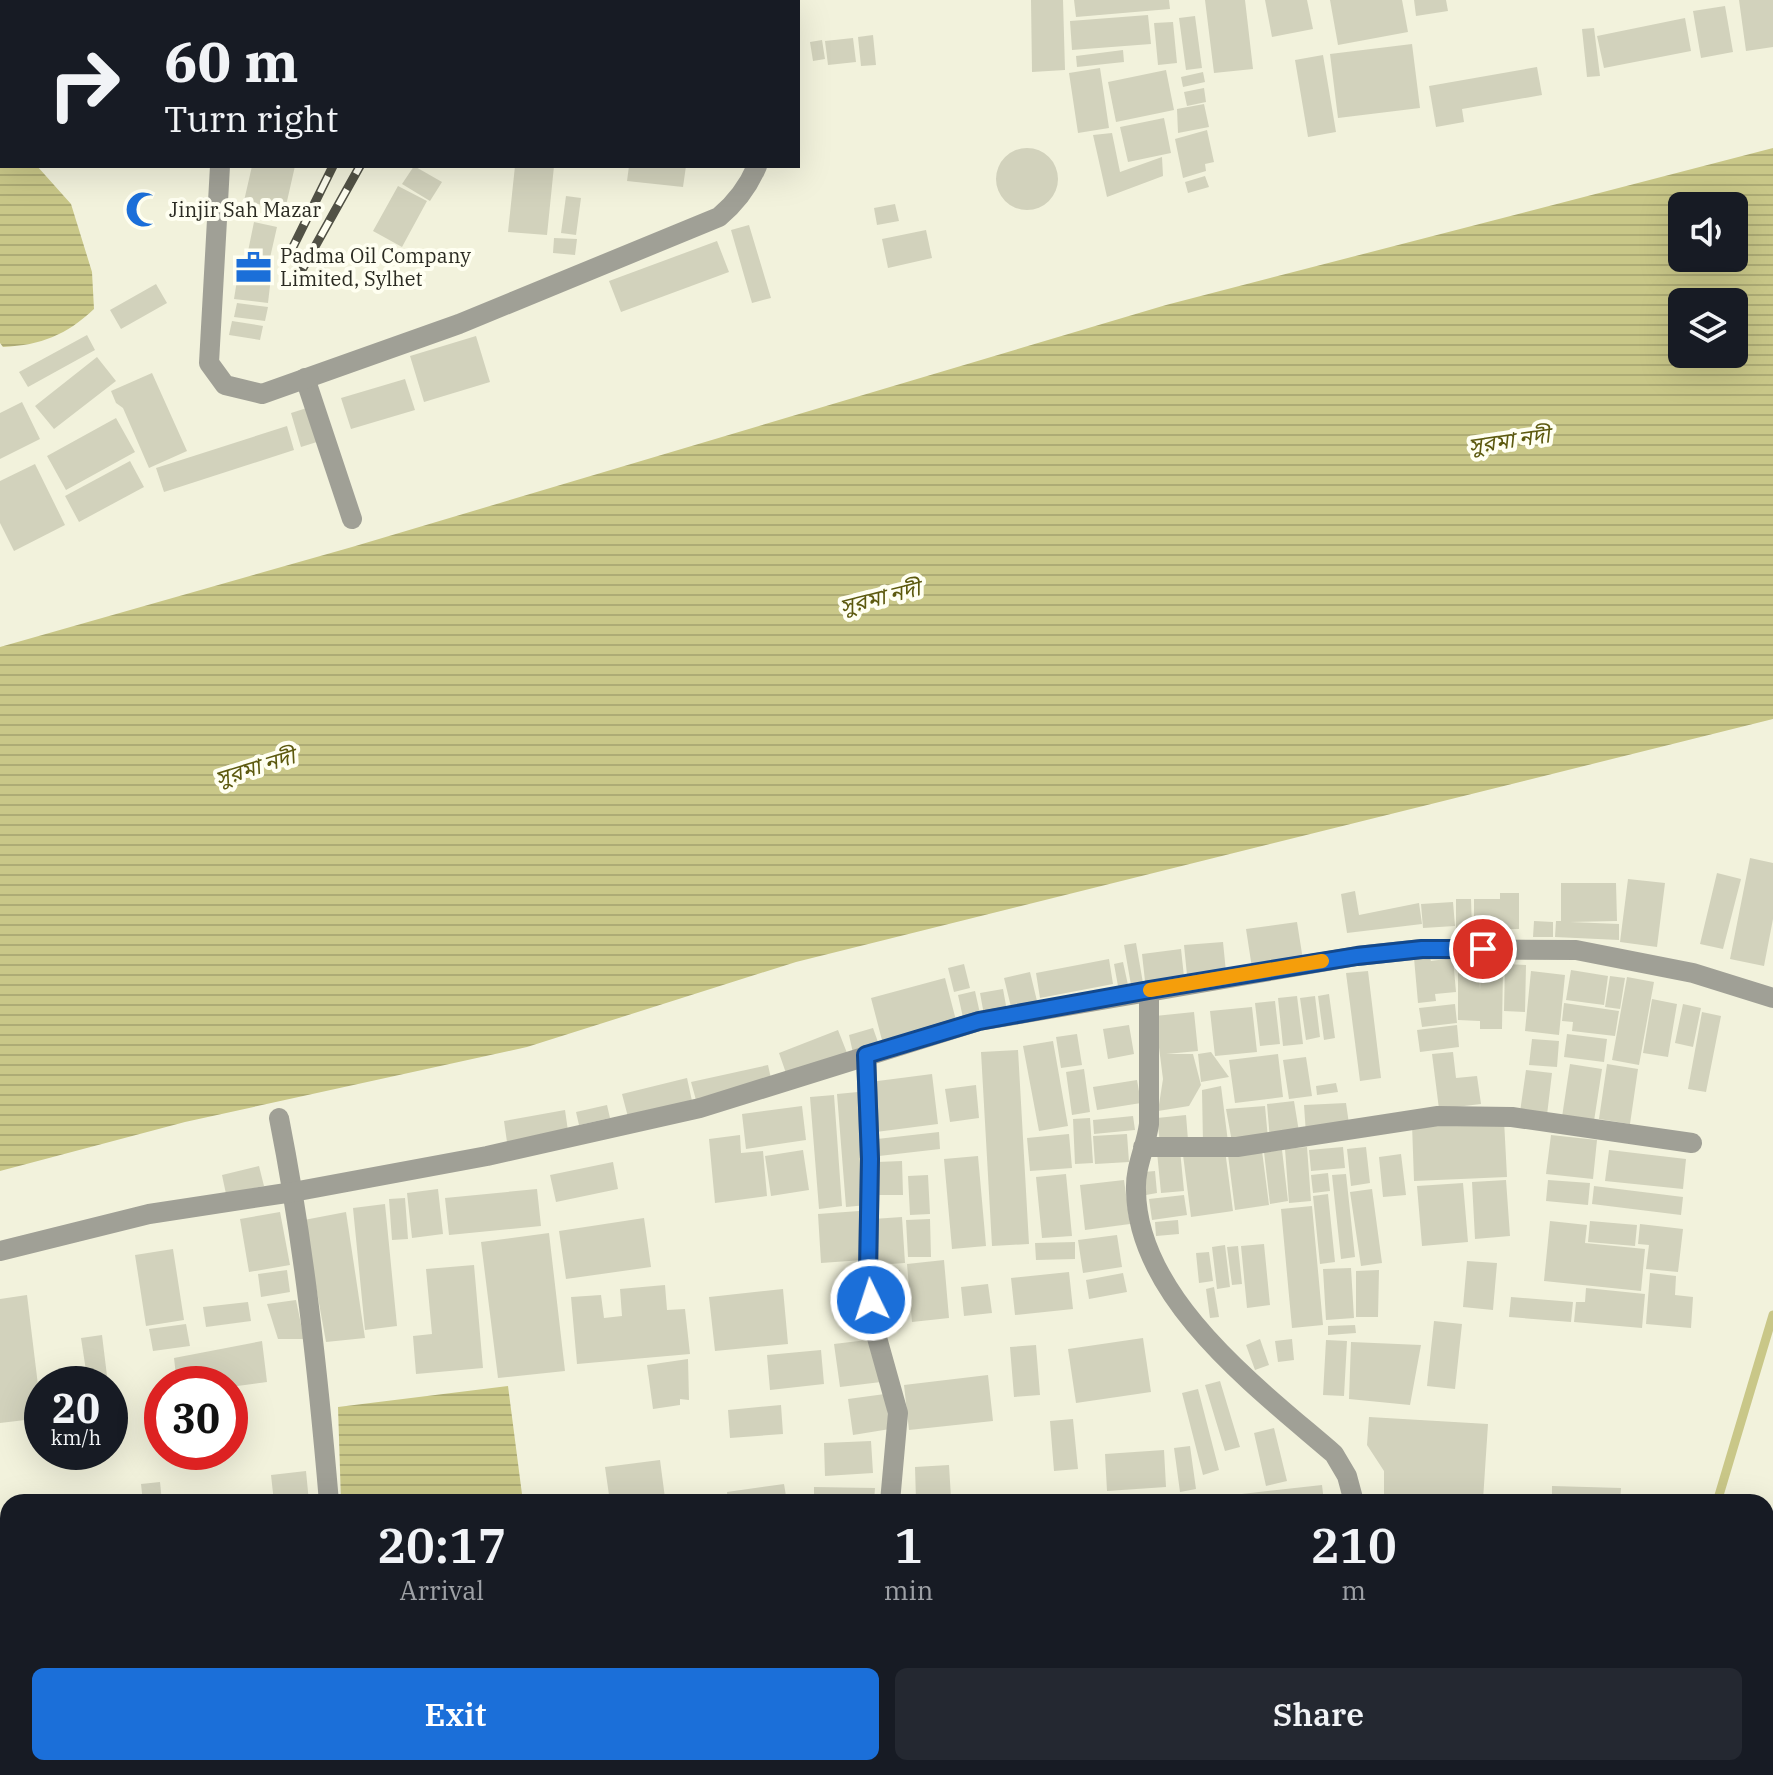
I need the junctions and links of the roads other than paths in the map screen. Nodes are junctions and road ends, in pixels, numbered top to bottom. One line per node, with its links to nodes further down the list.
1 (220, 168): 3 (street)
2 (756, 168): 3 (street)
3 (305, 378): 4 (street)
4 (352, 519)
5 (1149, 990): 6 (street); 7 (street); 10 (street)
6 (1773, 998)
7 (866, 1055): 11 (street); 14 (street)
8 (279, 1118): 11 (street)
9 (1692, 1143): 10 (street)
10 (1143, 1147): 15 (street)
11 (293, 1192): 12 (street); 13 (street)
12 (0, 1251)
13 (328, 1494)
14 (891, 1494)
15 (1352, 1494)

